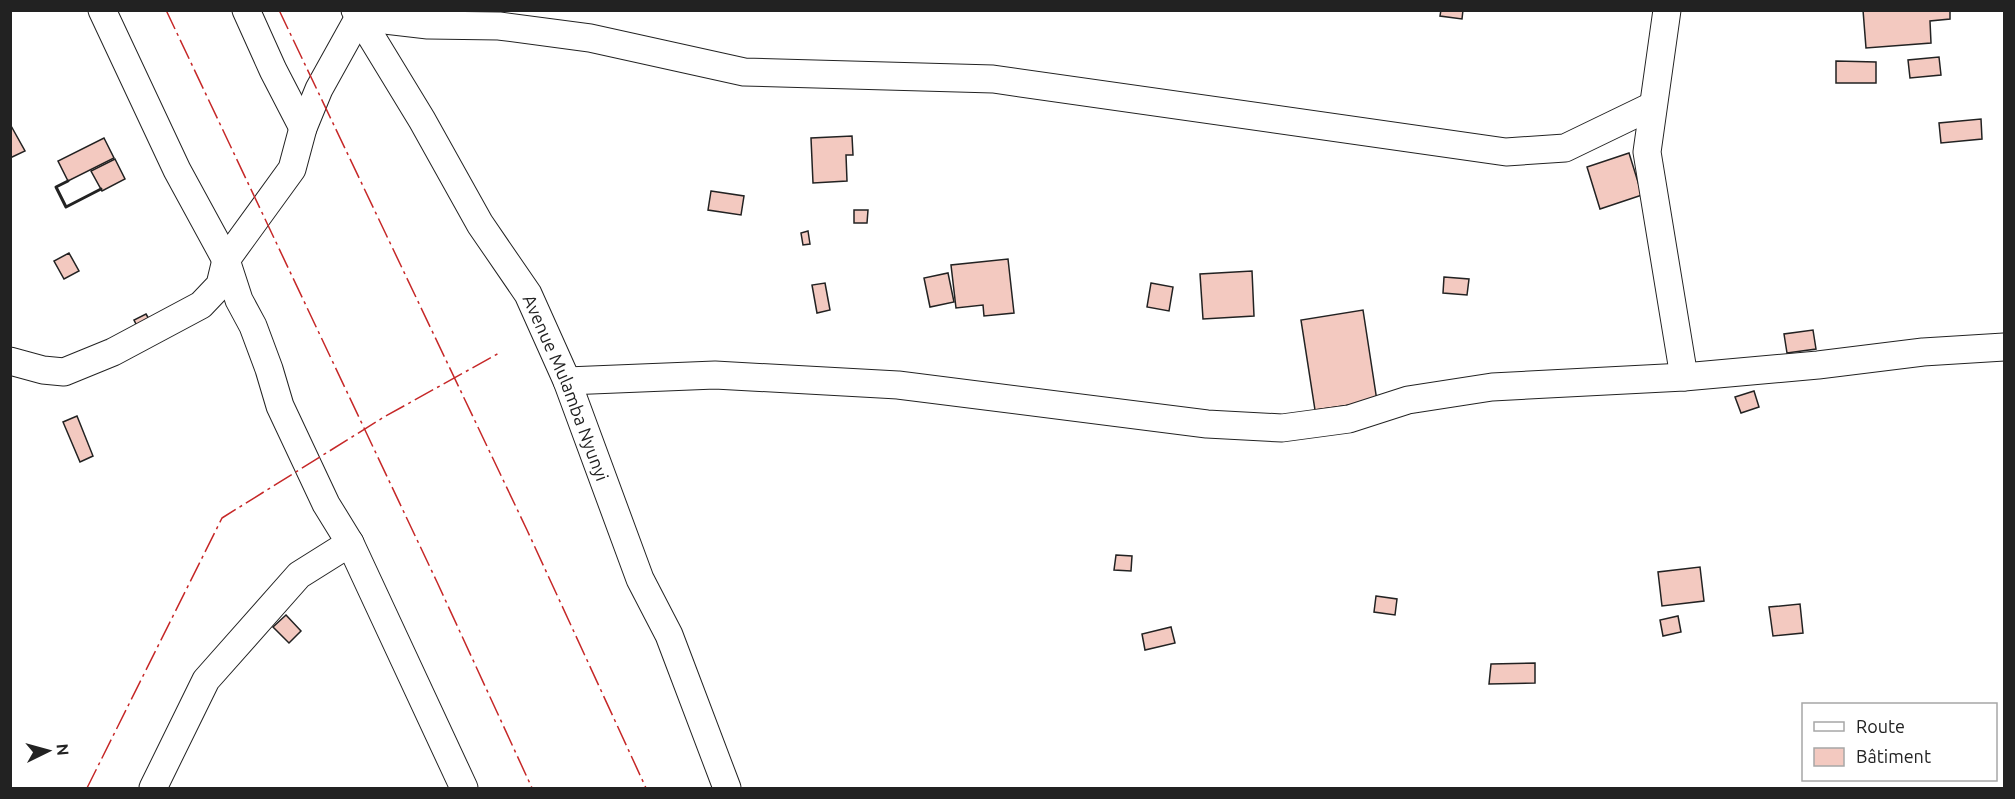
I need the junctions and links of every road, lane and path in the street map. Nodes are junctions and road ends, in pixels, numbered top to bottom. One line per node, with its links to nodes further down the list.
1 (102, 10): 7 (street)
2 (246, 10): 6 (street)
3 (1666, 10): 5 (street)
4 (357, 14): 5 (street); 6 (street); 11 (street, Avenue Mulamba Nyunyi)
5 (1652, 106): 10 (street)
6 (303, 128): 7 (street)
7 (226, 260): 9 (street); 12 (street)
8 (2004, 346): 10 (street)
9 (10, 361)
10 (1684, 376): 11 (street)
11 (567, 381): 15 (street, Avenue Mulamba Nyunyi)
12 (350, 543): 13 (street); 14 (street)
13 (153, 789)
14 (464, 789)
15 (727, 789)

